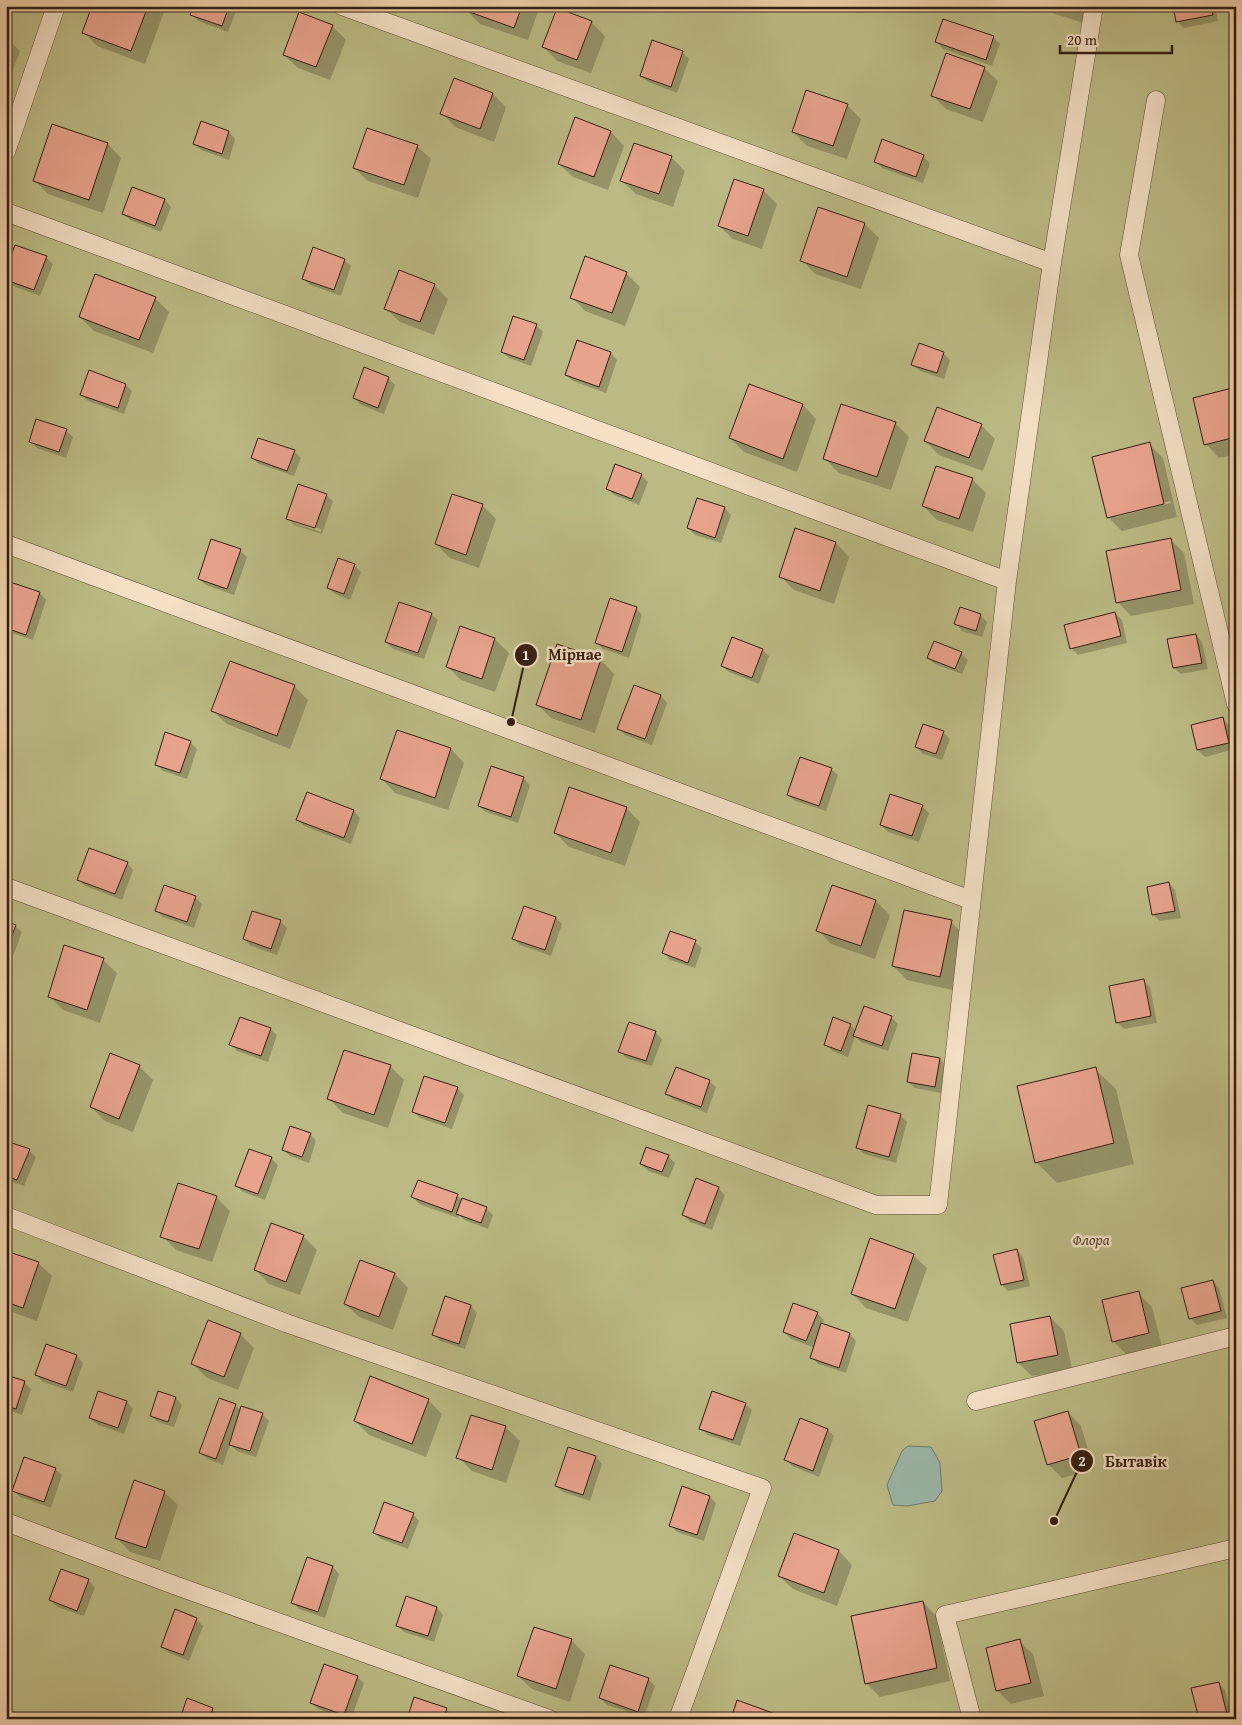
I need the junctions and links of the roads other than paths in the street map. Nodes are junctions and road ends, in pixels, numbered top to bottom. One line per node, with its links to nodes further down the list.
1 (56, 6): 5 (lane)
2 (342, 6): 7 (lane)
3 (1094, 6): 7 (lane)
4 (1156, 100): 10 (lane)
5 (6, 152)
6 (6, 212): 9 (lane)
7 (1052, 263): 9 (lane)
8 (6, 544): 12 (lane)
9 (1007, 581): 12 (lane)
10 (1236, 704)
11 (6, 887): 12 (lane)
12 (971, 900)
13 (6, 1216): 19 (lane)
14 (1236, 1336): 15 (lane)
15 (976, 1401)
16 (6, 1522): 18 (lane)
17 (1236, 1548): 20 (lane)
18 (549, 1719)
19 (678, 1719)
20 (972, 1719)

